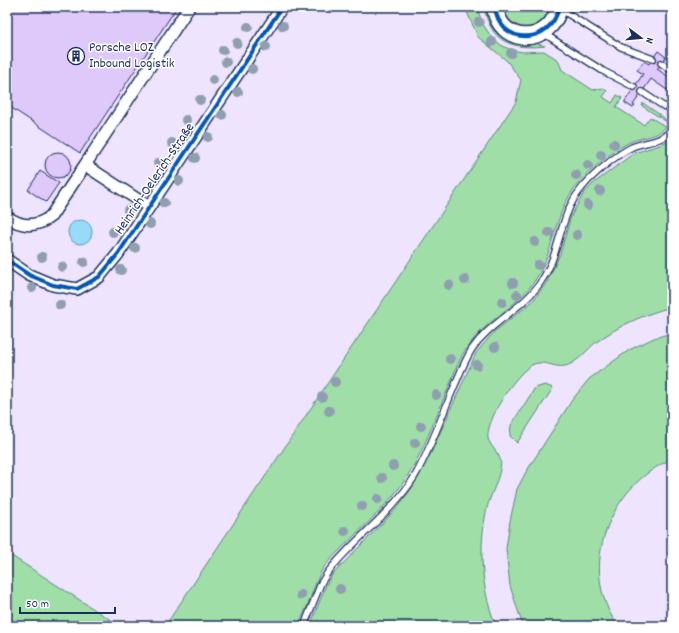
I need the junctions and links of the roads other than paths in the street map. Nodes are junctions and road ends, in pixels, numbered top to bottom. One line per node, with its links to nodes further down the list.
1 (189, 7): 13 (street)
2 (282, 7): 14 (street, Heinrich-Oelerich-Straße)
3 (495, 7): 5 (street)
4 (559, 7): 5 (street); 6 (lane)
5 (543, 33): 9 (lane)
6 (653, 59)
7 (661, 64): 8 (lane)
8 (672, 71)
9 (634, 87)
10 (642, 92): 11 (lane)
11 (672, 108)
12 (672, 129): 17 (lane)
13 (85, 165): 14 (street); 15 (street)
14 (150, 208): 16 (street, Heinrich-Oelerich-Straße)
15 (7, 217)
16 (7, 260)
17 (304, 626)

